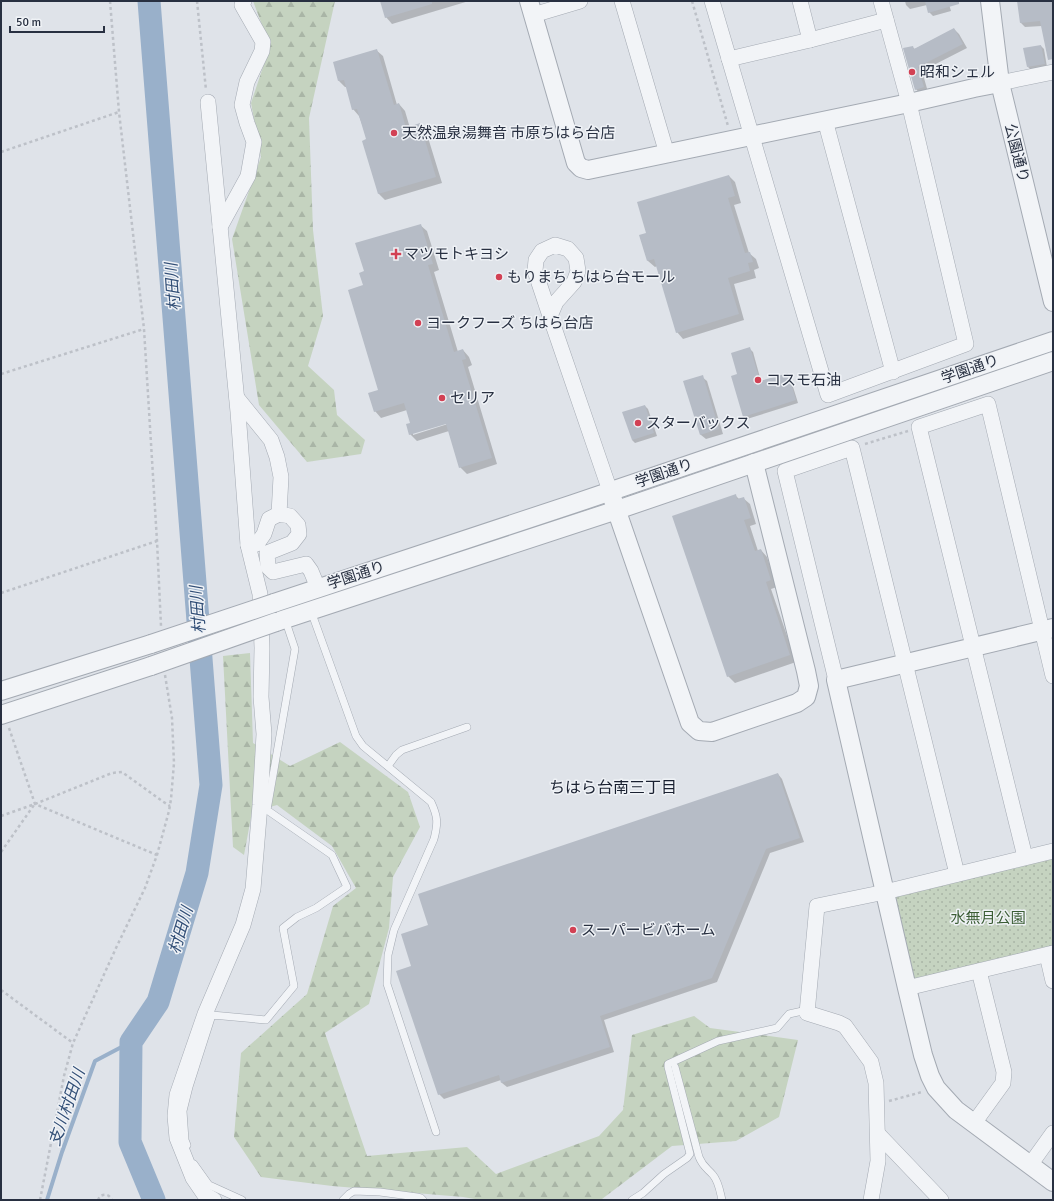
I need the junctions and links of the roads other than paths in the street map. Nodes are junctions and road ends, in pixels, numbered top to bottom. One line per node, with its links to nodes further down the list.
1 (244, 1): 19 (street)
2 (580, 1): 8 (street)
3 (622, 1): 18 (street)
4 (712, 1): 11 (street)
5 (800, 1): 10 (street)
6 (881, 1): 9 (street)
7 (990, 1): 13 (street, 公園通り)
8 (531, 8): 18 (street)
9 (886, 20): 10 (street); 15 (street)
10 (810, 40): 11 (street)
11 (729, 59): 17 (street)
12 (1053, 72): 13 (street)
13 (1000, 83): 15 (street); 20 (street, 公園通り)
14 (208, 102): 19 (street)
15 (909, 103): 16 (street); 24 (street)
16 (825, 120): 17 (street); 24 (street)
17 (752, 136): 18 (street); 24 (street)
18 (667, 154)
19 (220, 227): 25 (street)
20 (1053, 302)
21 (550, 316): 27 (street)
22 (1053, 341): 27 (street, 学園通り)
23 (1053, 361): 26 (street, 学園通り)
24 (893, 372)
25 (237, 398): 29 (street); 30 (street)
26 (754, 463): 28 (street, 学園通り); 28 (street)
27 (610, 491): 28 (street); 31 (street, 学園通り)
28 (617, 510): 32 (street, 学園通り)
29 (279, 514): 30 (street); 31 (street)
30 (248, 545): 59 (street)
31 (318, 588): 39 (street, 学園通り, bridge)
32 (311, 611): 33 (street, 学園通り); 42 (lane)
33 (281, 621): 40 (street, 学園通り, bridge); 60 (lane)
34 (1047, 629): 35 (street); 35 (street); 37 (street)
35 (974, 647): 36 (street); 44 (street)
36 (906, 663): 38 (street); 38 (street); 45 (street)
37 (1053, 676)
38 (836, 680): 46 (street)
39 (1, 691)
40 (2, 714)
41 (467, 727): 42 (lane)
42 (388, 766): 54 (lane)
43 (1053, 851): 44 (street)
44 (1025, 857): 45 (street)
45 (957, 874): 46 (street)
46 (885, 892): 50 (street); 51 (street)
47 (1050, 954): 48 (street); 49 (street)
48 (979, 971): 50 (street); 53 (street)
49 (1053, 981)
50 (907, 988): 53 (street)
51 (808, 1010): 56 (street); 63 (lane)
52 (675, 1066): 64 (lane)
53 (974, 1123): 57 (street)
54 (436, 1132)
55 (1053, 1133): 57 (street)
56 (878, 1134): 65 (street); 66 (street)
57 (1030, 1165): 58 (street)
58 (1053, 1182)
59 (214, 1200)
60 (242, 1200)
61 (343, 1200): 62 (lane)
62 (422, 1200)
63 (632, 1200)
64 (722, 1200)
65 (871, 1200)
66 (941, 1200)

